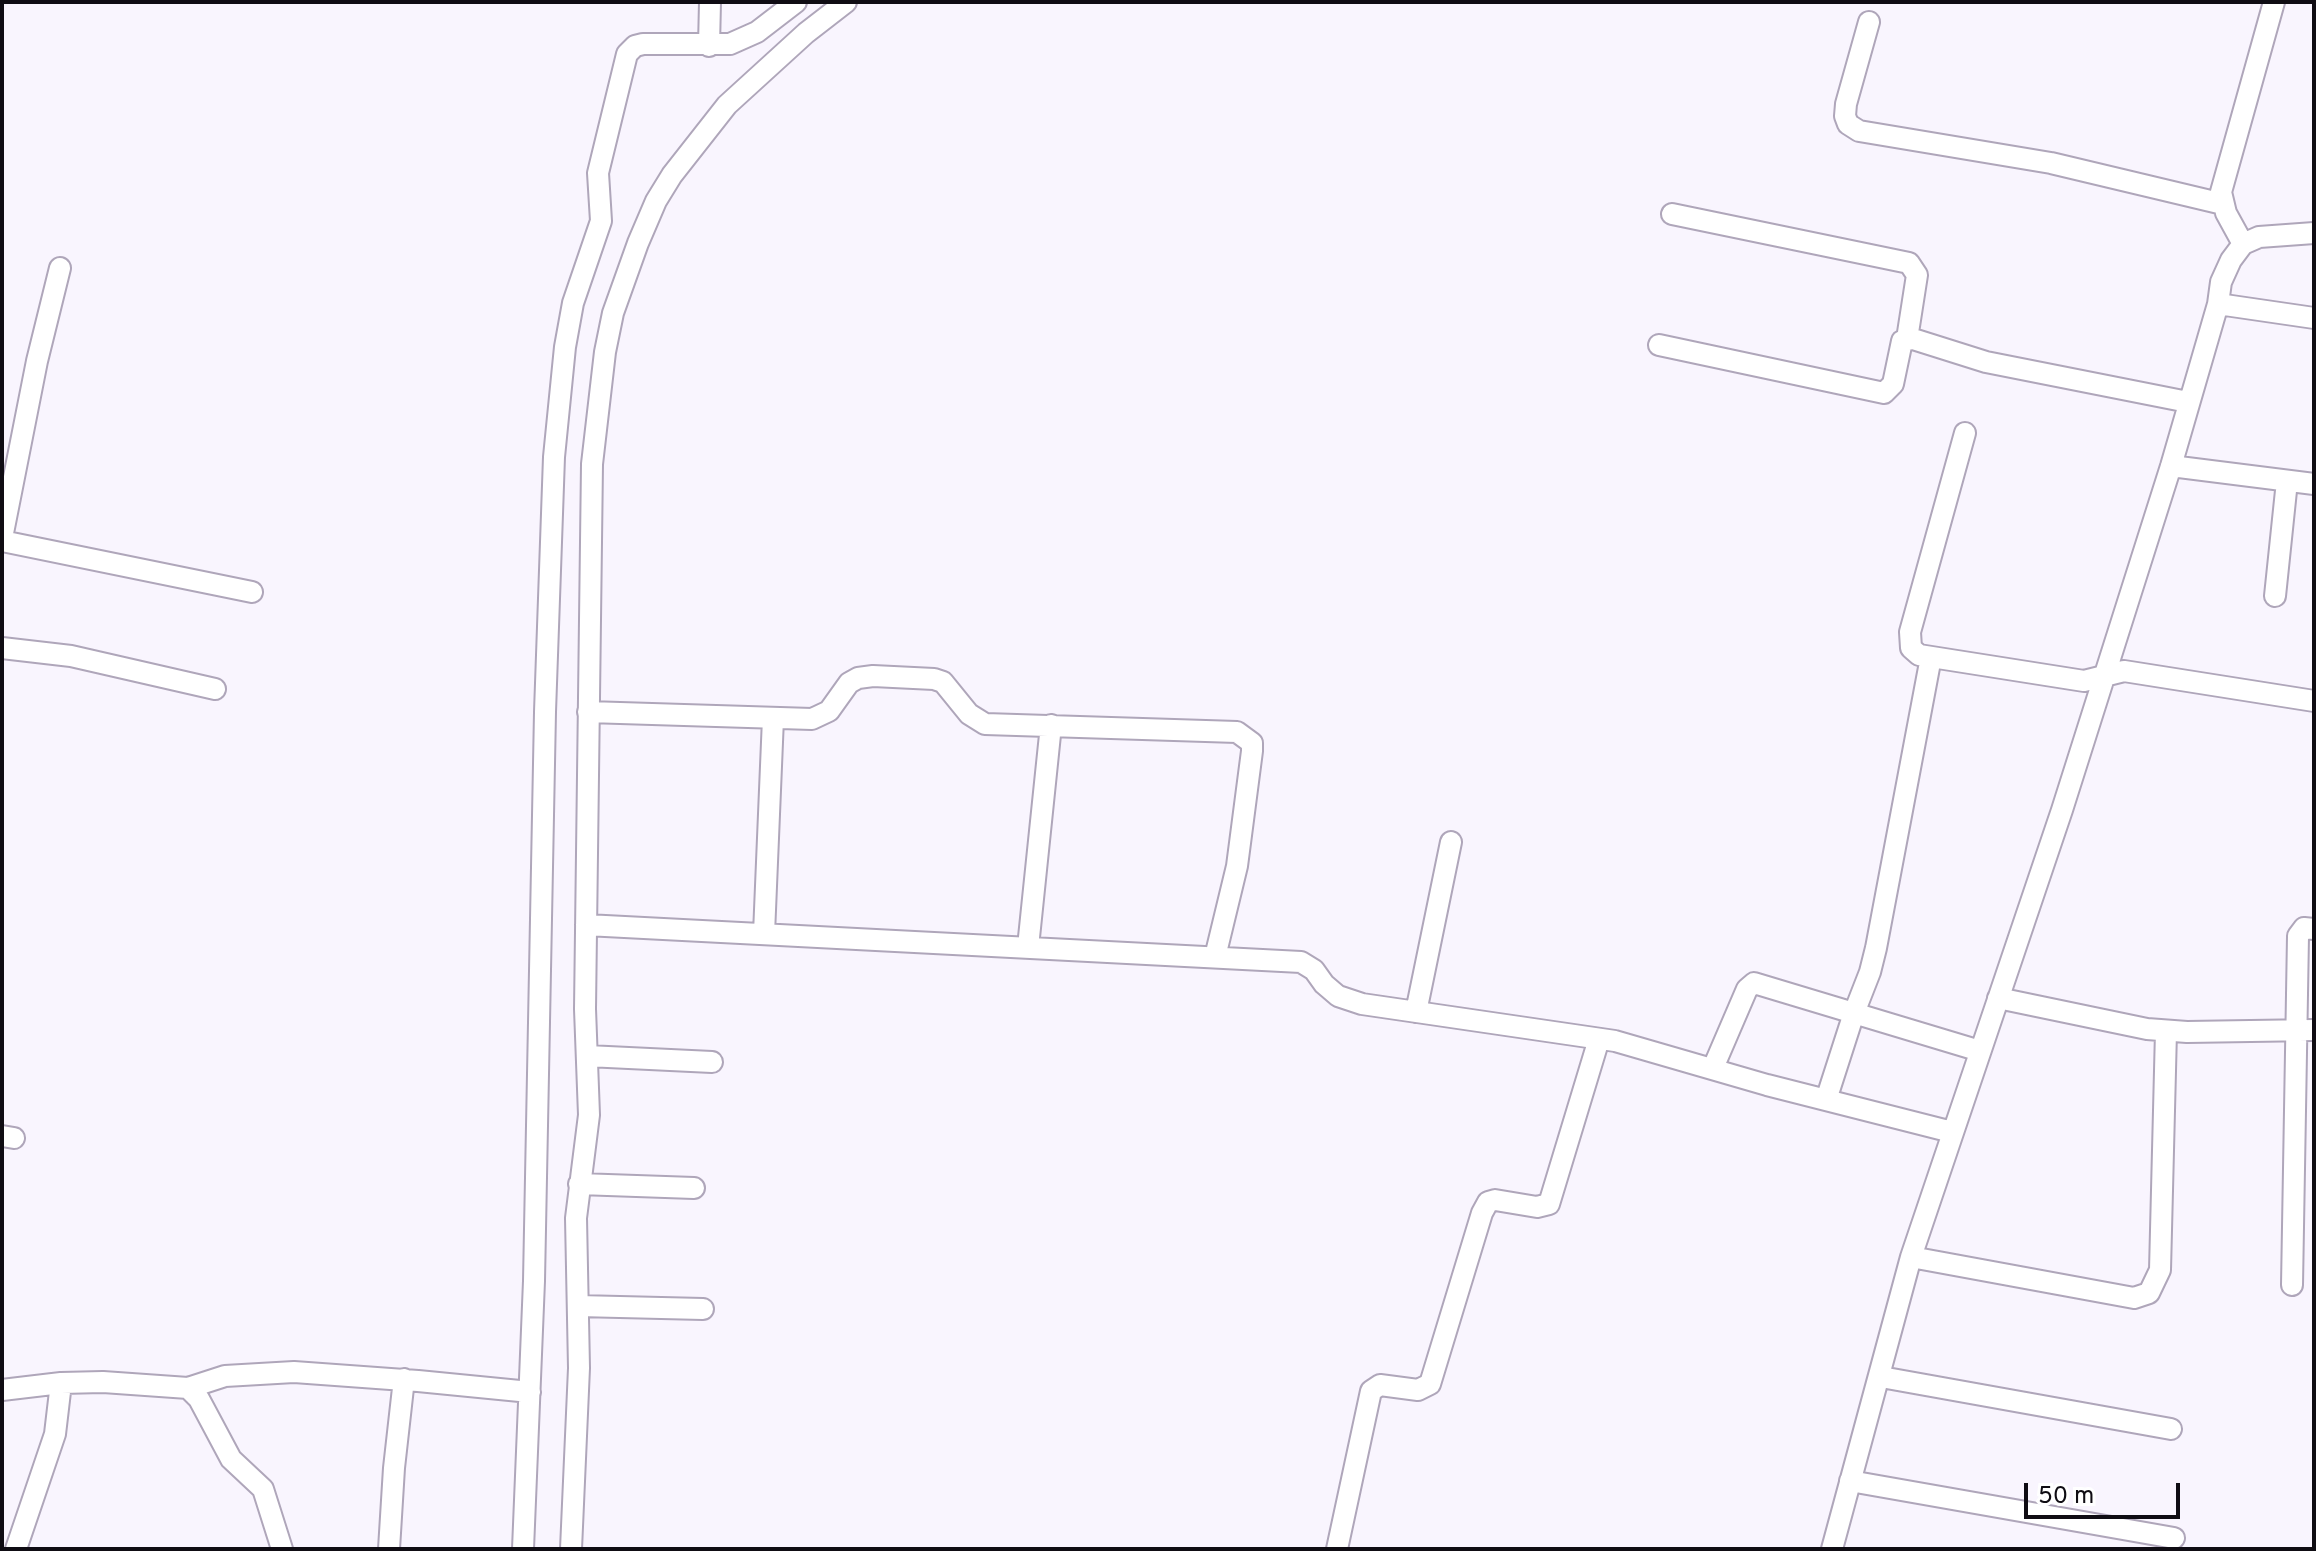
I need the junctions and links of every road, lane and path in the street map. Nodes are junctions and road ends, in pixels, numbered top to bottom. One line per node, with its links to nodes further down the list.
1 (710, 2): 6 (street)
2 (796, 2): 6 (street)
3 (846, 2): 29 (street)
4 (2274, 2): 7 (street)
5 (1869, 22): 7 (street)
6 (709, 46): 61 (street)
7 (2223, 204): 10 (street)
8 (1672, 214): 14 (street)
9 (2314, 233): 10 (street)
10 (2243, 244): 12 (street)
11 (60, 268): 21 (street)
12 (2218, 304): 13 (street); 16 (street)
13 (2314, 318)
14 (1907, 339): 15 (street); 16 (street)
15 (1659, 345)
16 (2188, 402): 18 (street)
17 (1965, 433): 25 (street)
18 (2171, 466): 19 (street); 26 (street)
19 (2287, 481): 20 (street); 23 (street)
20 (2314, 484)
21 (2, 540): 22 (street)
22 (252, 592)
23 (2275, 596)
24 (2, 648): 27 (street)
25 (1931, 657): 26 (street); 40 (street)
26 (2104, 676): 28 (street); 38 (street)
27 (215, 689)
28 (2314, 701)
29 (588, 712): 30 (street); 33 (street)
30 (773, 718): 31 (street); 35 (street)
31 (1051, 725): 36 (street); 37 (street)
32 (1451, 842): 39 (street)
33 (586, 925): 35 (street); 45 (street)
34 (2314, 929): 41 (street)
35 (764, 934): 36 (street)
36 (1028, 947): 37 (street)
37 (1215, 957): 39 (street)
38 (1998, 998): 42 (street); 44 (street)
39 (1416, 1012): 43 (street)
40 (1854, 1013): 44 (street); 47 (street); 48 (street)
41 (2305, 1030): 42 (street); 53 (street)
42 (2166, 1031): 52 (street)
43 (1599, 1039): 47 (street); 70 (street)
44 (1980, 1051): 49 (street)
45 (587, 1056): 46 (street); 50 (street)
46 (712, 1062)
47 (1713, 1068): 48 (street)
48 (1826, 1100): 49 (street)
49 (1952, 1132): 52 (street)
50 (579, 1184): 51 (street); 54 (street)
51 (694, 1188)
52 (1911, 1257): 56 (street)
53 (2292, 1285)
54 (578, 1306): 55 (street); 69 (street)
55 (703, 1309)
56 (1881, 1377): 62 (street); 63 (street)
57 (404, 1379): 59 (street); 61 (street); 67 (street)
58 (61, 1383): 59 (street); 60 (street); 65 (street)
59 (188, 1388): 66 (street)
60 (2, 1390)
61 (530, 1392): 68 (street)
62 (2171, 1429)
63 (1850, 1481): 64 (street); 71 (street)
64 (2174, 1538)
65 (16, 1549)
66 (282, 1549)
67 (389, 1549)
68 (523, 1549)
69 (571, 1549)
70 (1337, 1549)
71 (1832, 1549)

